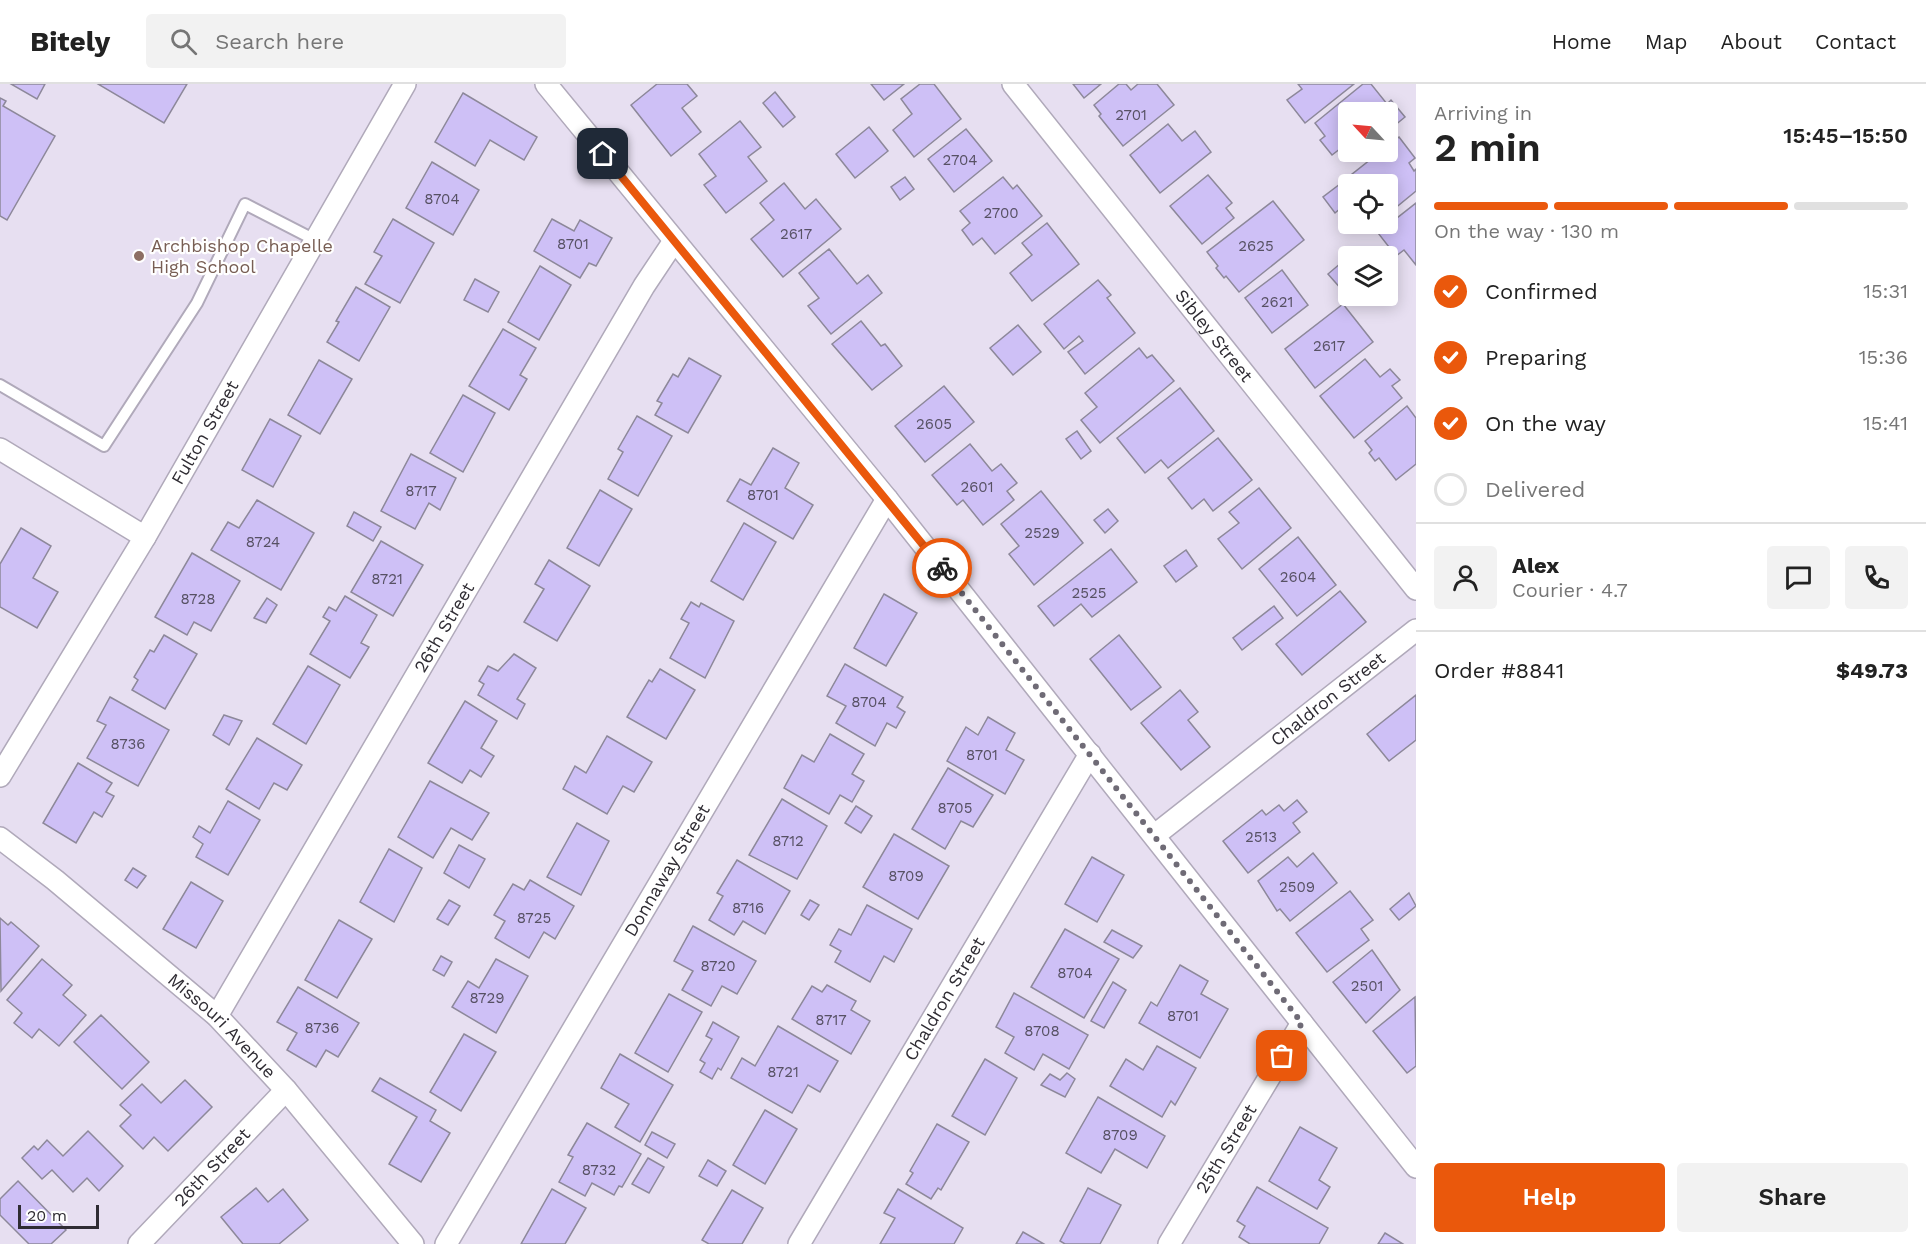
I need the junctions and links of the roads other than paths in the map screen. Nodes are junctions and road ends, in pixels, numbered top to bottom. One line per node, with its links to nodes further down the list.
1 (405, 84): 4 (street, Fulton Street)
2 (546, 84): 5 (street)
3 (1013, 84): 10 (street, Sibley Street)
4 (316, 241): 6 (lane); 9 (street, Fulton Street)
5 (674, 241): 8 (street); 16 (street, 26th Street)
6 (0, 385)
7 (0, 449): 9 (street)
8 (887, 499): 12 (street); 22 (street, Donnaway Street)
9 (145, 537): 13 (street, Fulton Street)
10 (1416, 589)
11 (1416, 630): 14 (street, Chaldron Street)
12 (1090, 754): 14 (street); 23 (street, Chaldron Street)
13 (0, 776)
14 (1155, 835): 17 (street)
15 (0, 838): 16 (street, Missouri Avenue)
16 (217, 1016): 18 (street, Missouri Avenue)
17 (1302, 1023): 19 (street); 24 (street, 25th Street)
18 (286, 1090): 20 (street, 26th Street); 21 (street, Missouri Avenue)
19 (1416, 1167)
20 (139, 1244)
21 (413, 1244)
22 (446, 1244)
23 (799, 1244)
24 (1170, 1244)

